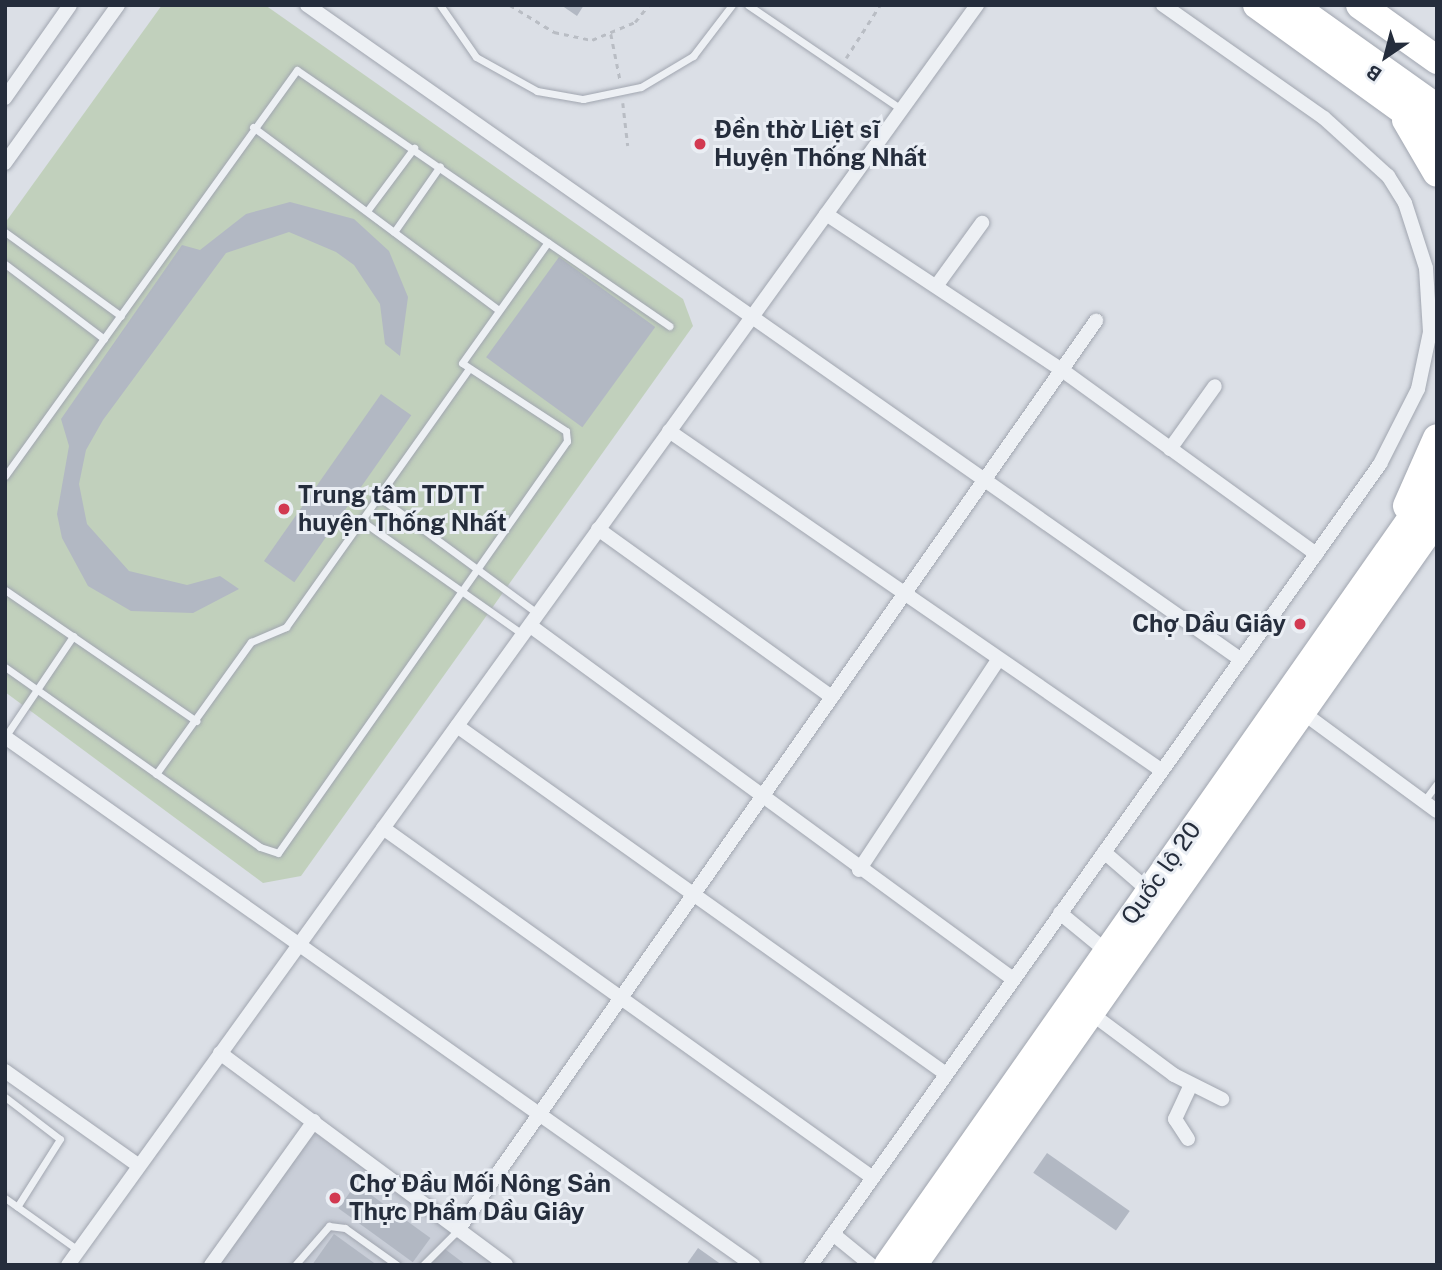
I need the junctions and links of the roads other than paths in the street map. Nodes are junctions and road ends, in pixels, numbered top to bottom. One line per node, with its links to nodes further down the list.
1 (70, 5): 15 (street)
2 (118, 5): 22 (street)
3 (307, 5): 35 (street)
4 (440, 5): 5 (lane)
5 (732, 5)
6 (748, 5): 18 (lane)
7 (977, 5): 18 (street)
8 (1163, 5): 53 (street)
9 (1257, 5): 16 (highway)
10 (1292, 5): 17 (highway)
11 (1325, 5): 14 (highway)
12 (1360, 5): 13 (highway)
13 (1437, 60)
14 (1437, 85)
15 (5, 98)
16 (1396, 106): 20 (highway); 24 (highway)
17 (1437, 108)
18 (902, 109): 26 (street)
19 (253, 127): 21 (lane); 25 (lane); 34 (lane)
20 (1437, 135)
21 (414, 148): 23 (lane); 25 (lane)
22 (5, 163)
23 (440, 166): 28 (lane); 30 (lane)
24 (1437, 173)
25 (367, 211): 28 (lane)
26 (826, 214): 32 (street); 35 (street)
27 (982, 223): 32 (street)
28 (394, 232): 33 (lane)
29 (7, 236): 34 (lane)
30 (548, 242): 33 (lane); 37 (lane)
31 (5, 264): 38 (lane)
32 (937, 285): 39 (street)
33 (496, 309): 40 (lane)
34 (121, 316): 38 (lane)
35 (752, 317): 42 (street); 46 (street)
36 (1096, 321): 39 (street)
37 (669, 326)
38 (104, 339): 45 (lane)
39 (1062, 370): 44 (street); 46 (street)
40 (467, 372): 48 (lane); 55 (lane)
41 (1215, 386): 44 (street)
42 (669, 431): 51 (street); 58 (street)
43 (1437, 438): 54 (highway)
44 (1170, 449): 53 (street)
45 (5, 476)
46 (984, 480): 58 (street); 61 (street)
47 (1437, 482): 54 (highway, Quốc lộ 20)
48 (379, 497): 50 (lane); 55 (lane)
49 (1437, 519): 54 (highway, Quốc lộ 20)
50 (362, 521): 57 (lane); 67 (lane)
51 (598, 529): 59 (street); 65 (street)
52 (1437, 531): 54 (highway)
53 (1315, 554): 61 (street)
54 (1397, 556): 66 (highway, Quốc lộ 20); 79 (highway, Quốc lộ 20)
55 (478, 567): 57 (lane); 59 (lane)
56 (5, 590): 60 (lane)
57 (462, 591): 59 (lane); 71 (lane)
58 (904, 594): 62 (street); 65 (street)
59 (531, 625): 68 (street); 73 (street)
60 (73, 636): 64 (lane); 67 (lane)
61 (1240, 659): 70 (street)
62 (998, 660): 70 (street); 78 (street)
63 (5, 667): 64 (lane)
64 (37, 689): 69 (lane); 71 (lane)
65 (832, 697): 73 (street)
66 (1302, 712): 74 (street); 83 (highway, Quốc lộ 20)
67 (196, 721): 71 (lane)
68 (457, 726): 76 (street); 80 (street)
69 (5, 737): 82 (street)
70 (1161, 771): 77 (street)
71 (156, 774)
72 (1437, 784): 74 (lane)
73 (762, 797): 78 (street); 80 (street)
74 (1424, 801): 75 (street)
75 (1437, 811)
76 (383, 828): 82 (street); 85 (street)
77 (1104, 852): 79 (street); 81 (street)
78 (859, 870): 84 (street)
79 (1148, 890): 83 (highway, Quốc lộ 20)
80 (693, 895): 85 (street); 89 (street)
81 (1060, 913): 83 (street); 84 (street)
82 (299, 944): 87 (street); 93 (street)
83 (1117, 959): 86 (highway, Quốc lộ 20); 112 (highway, Quốc lộ 20)
84 (1013, 979): 89 (street)
85 (621, 999): 93 (street); 97 (street)
86 (1092, 1014): 90 (street); 113 (highway, Quốc lộ 20)
87 (220, 1053): 94 (street); 96 (street)
88 (5, 1071): 96 (street)
89 (946, 1074): 97 (street)
90 (1191, 1084): 92 (street); 95 (street)
91 (5, 1097): 99 (lane)
92 (1222, 1099)
93 (540, 1114): 100 (street); 109 (street)
94 (314, 1121): 100 (street); 104 (street)
95 (1188, 1139)
96 (139, 1166): 102 (street)
97 (873, 1178): 101 (street)
98 (5, 1198): 99 (lane)
99 (17, 1207): 102 (lane)
100 (458, 1230): 107 (lane); 108 (street)
101 (833, 1234): 110 (street); 111 (street)
102 (78, 1250): 103 (street)
103 (68, 1265)
104 (211, 1265)
105 (295, 1265): 106 (lane)
106 (397, 1265)
107 (423, 1265)
108 (506, 1265)
109 (753, 1265)
110 (811, 1265)
111 (871, 1265)
112 (888, 1265)
113 (913, 1265)

